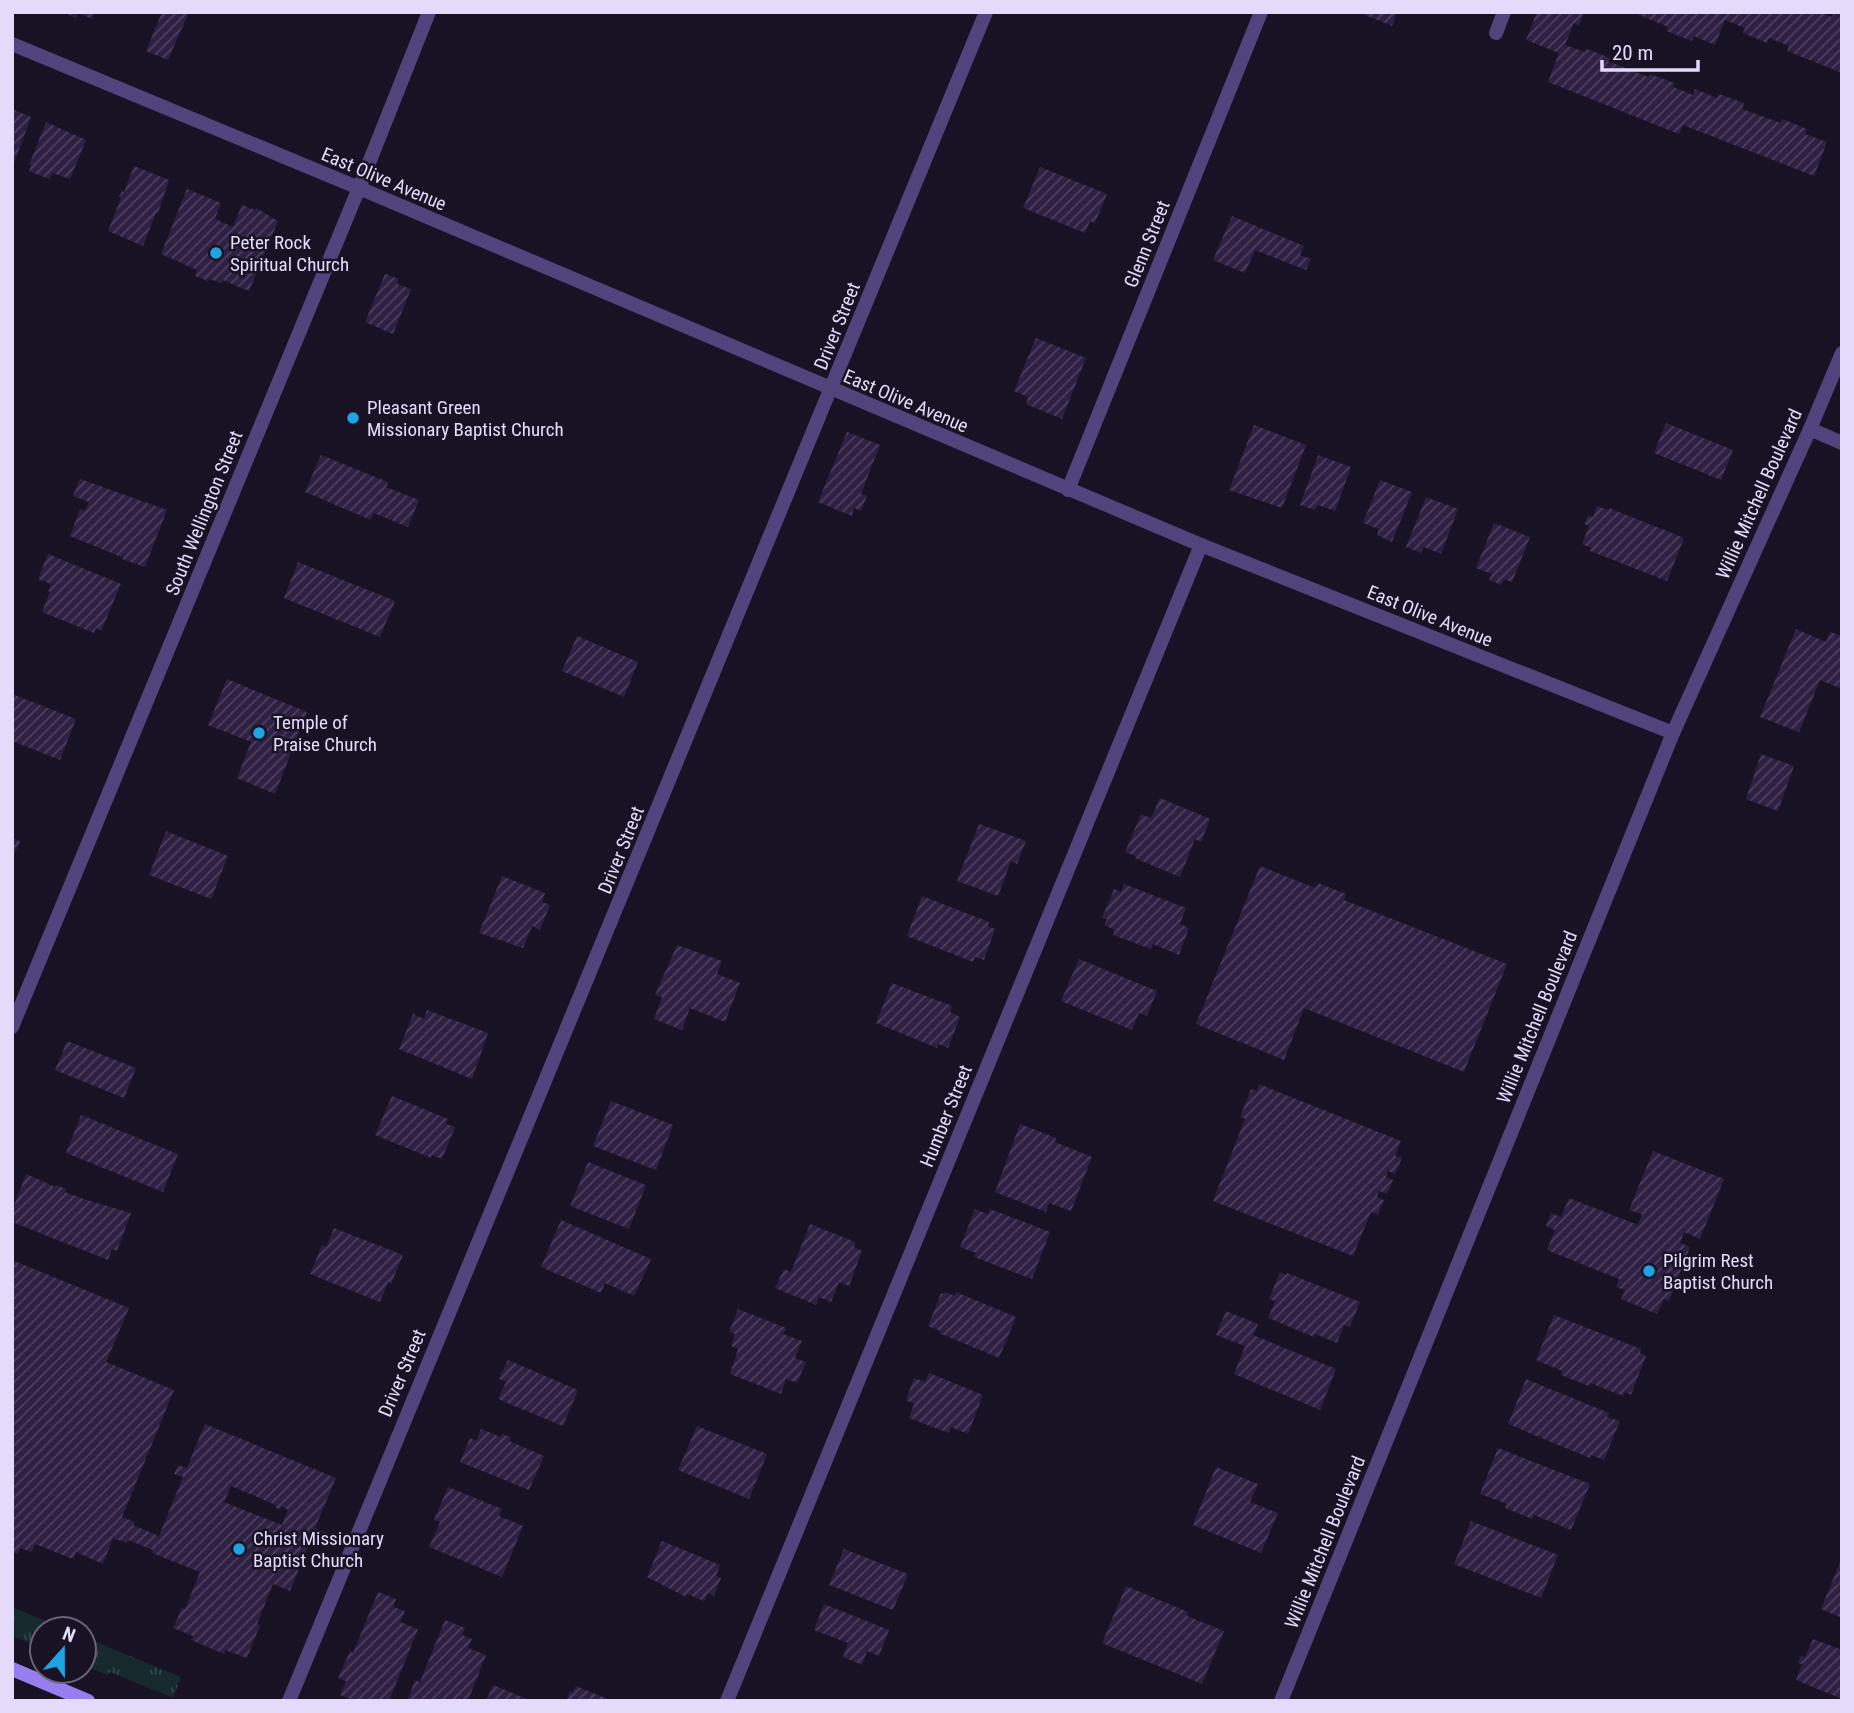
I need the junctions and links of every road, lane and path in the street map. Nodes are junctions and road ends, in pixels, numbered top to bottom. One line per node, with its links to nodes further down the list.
1 (429, 12): 7 (street, South Wellington Street)
2 (986, 12): 9 (street, Driver Street)
3 (1261, 12): 12 (street, Glenn Street)
4 (1504, 12): 5 (street)
5 (1496, 33)
6 (12, 44): 7 (street, East Olive Avenue)
7 (359, 188): 9 (street, East Olive Avenue); 15 (street, South Wellington Street)
8 (1842, 353): 10 (street, Willie Mitchell Boulevard)
9 (831, 390): 12 (street, East Olive Avenue); 18 (street, Driver Street)
10 (1810, 429): 11 (street); 14 (street, Willie Mitchell Boulevard)
11 (1842, 443)
12 (1069, 489): 13 (street, East Olive Avenue)
13 (1201, 545): 14 (street, East Olive Avenue); 19 (street, Humber Street)
14 (1673, 733): 20 (street, Willie Mitchell Boulevard)
15 (12, 1027)
16 (12, 1669): 17 (main road)
17 (88, 1701)
18 (289, 1701)
19 (727, 1701)
20 (1281, 1701)

